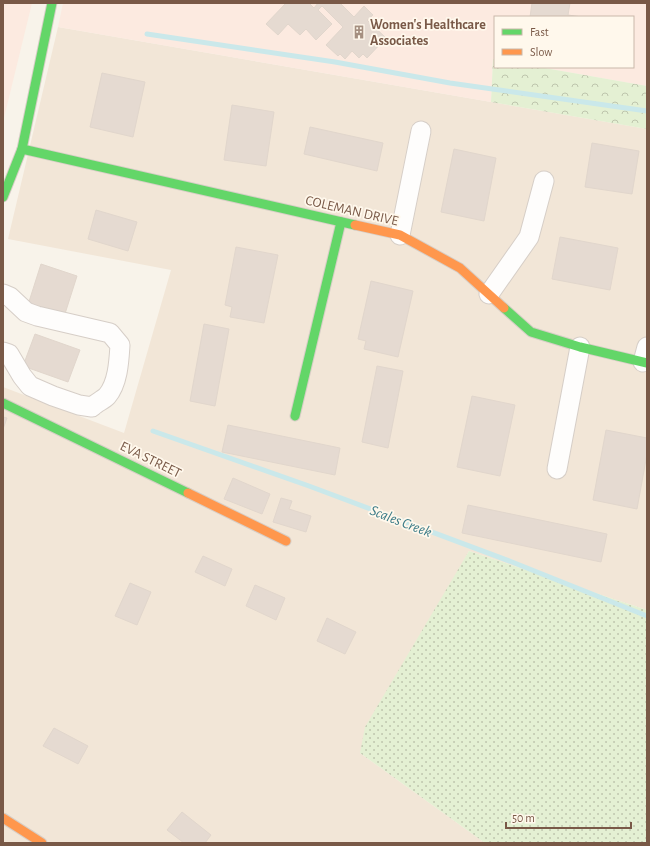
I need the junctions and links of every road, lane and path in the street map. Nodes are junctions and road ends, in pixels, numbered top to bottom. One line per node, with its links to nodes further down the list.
1 (52, 3): 3 (street)
2 (421, 131): 7 (street)
3 (22, 149): 5 (street); 6 (street, COLEMAN DRIVE)
4 (544, 181): 9 (street)
5 (3, 197)
6 (341, 222): 7 (street, COLEMAN DRIVE); 14 (street)
7 (400, 235): 9 (street, COLEMAN DRIVE)
8 (3, 294): 11 (street)
9 (489, 294): 10 (street, COLEMAN DRIVE)
10 (580, 347): 12 (street, COLEMAN DRIVE); 15 (street)
11 (3, 352)
12 (646, 357)
13 (3, 403): 16 (street, EVA STREET)
14 (295, 416)
15 (557, 469)
16 (286, 540)
17 (3, 818): 18 (street)
18 (42, 843)

